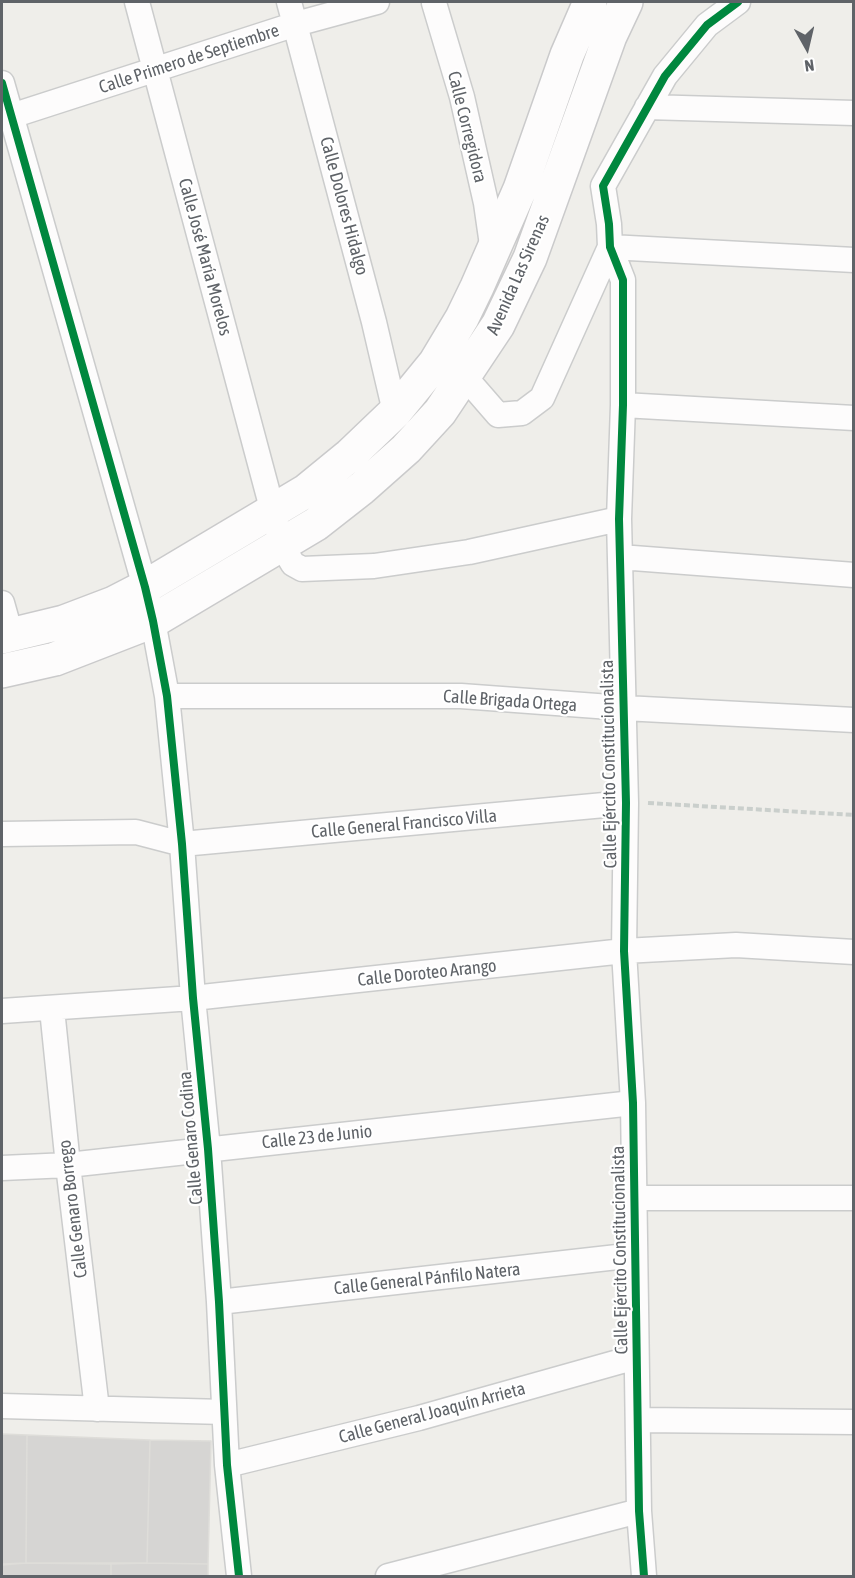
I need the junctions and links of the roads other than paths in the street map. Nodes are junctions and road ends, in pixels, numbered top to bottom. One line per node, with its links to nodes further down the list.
1 (137, 2): 8 (street, Calle José María Morelos)
2 (376, 2): 7 (street, Calle Primero de Septiembre)
3 (590, 2): 14 (main road, Avenida Las Sirenas)
4 (626, 2): 16 (main road, Avenida Las Sirenas)
5 (738, 2): 10 (street, Calle Ejército Constitucionalista)
6 (434, 3): 14 (street, Calle Corregidora)
7 (293, 13): 8 (street, Calle Primero de Septiembre); 18 (street, Calle Dolores Hidalgo)
8 (156, 70): 12 (street, Calle Primero de Septiembre); 20 (street, Calle José María Morelos)
9 (2, 83): 12 (street, Calle Genaro Codina)
10 (647, 107): 11 (street); 13 (street, Calle Ejército Constitucionalista)
11 (854, 113)
12 (6, 118): 25 (street, Calle Genaro Codina)
13 (610, 247): 15 (street); 16 (street); 17 (street, Calle Ejército Constitucionalista)
14 (493, 252): 18 (main road, Avenida Las Sirenas)
15 (854, 260)
16 (465, 377): 22 (main road, Avenida Las Sirenas)
17 (622, 405): 19 (street); 21 (street, Calle Ejército Constitucionalista)
18 (395, 412): 20 (main road, Avenida Las Sirenas)
19 (854, 418)
20 (273, 512): 22 (street, Calle José María Morelos); 25 (main road, Avenida Las Sirenas)
21 (619, 519): 22 (street); 23 (street, Calle Ejército Constitucionalista)
22 (282, 546): 27 (main road, Avenida Las Sirenas)
23 (620, 556): 24 (street); 31 (street, Calle Ejército Constitucionalista)
24 (854, 575)
25 (144, 587): 27 (street, Calle Genaro Codina); 28 (main road, Avenida Las Sirenas)
26 (2, 603): 28 (street)
27 (153, 621): 29 (main road, Avenida Las Sirenas); 30 (street, Calle Genaro Codina)
28 (6, 636)
29 (2, 671)
30 (167, 696): 31 (street, Calle Brigada Ortega); 35 (street, Calle Genaro Codina)
31 (624, 708): 32 (street, Calle Brigada Ortega); 33 (street, Calle Ejército Constitucionalista)
32 (854, 720)
33 (626, 803): 35 (street, Calle General Francisco Villa); 36 (street, Calle Ejército Constitucionalista)
34 (2, 834): 35 (street, Calle General Francisco Villa)
35 (182, 844): 38 (street, Calle Genaro Codina)
36 (624, 951): 37 (street, Calle Doroteo Arango); 38 (street, Calle Doroteo Arango); 41 (street, Calle Ejército Constitucionalista)
37 (854, 952)
38 (193, 998): 39 (street, Calle Doroteo Arango); 42 (street, Calle Genaro Codina)
39 (52, 1009): 40 (street, Calle Doroteo Arango); 43 (street, Calle Genaro Borrego)
40 (2, 1011)
41 (633, 1103): 42 (street, Calle 23 de Junio); 45 (street, Calle Ejército Constitucionalista)
42 (208, 1149): 43 (street, Calle 23 de Junio); 48 (street, Calle Genaro Codina)
43 (68, 1165): 44 (street, Calle 23 de Junio); 51 (street, Calle Genaro Borrego)
44 (2, 1168)
45 (634, 1198): 46 (street); 47 (street, Calle Ejército Constitucionalista)
46 (854, 1198)
47 (635, 1255): 48 (street, Calle General Pánfilo Natera); 49 (street, Calle Ejército Constitucionalista)
48 (219, 1302): 52 (street, Calle Genaro Codina)
49 (636, 1358): 53 (street, Calle Ejército Constitucionalista); 55 (street, Calle General Joaquín Arrieta)
50 (2, 1406): 51 (street)
51 (98, 1409): 52 (street)
52 (224, 1412): 55 (street, Calle Genaro Codina)
53 (638, 1420): 54 (street); 56 (street, Calle Ejército Constitucionalista)
54 (854, 1422)
55 (227, 1464): 57 (street, Calle Genaro Codina)
56 (639, 1512): 58 (street); 59 (street, Calle Ejército Constitucionalista)
57 (239, 1576)
58 (388, 1576)
59 (644, 1576)

